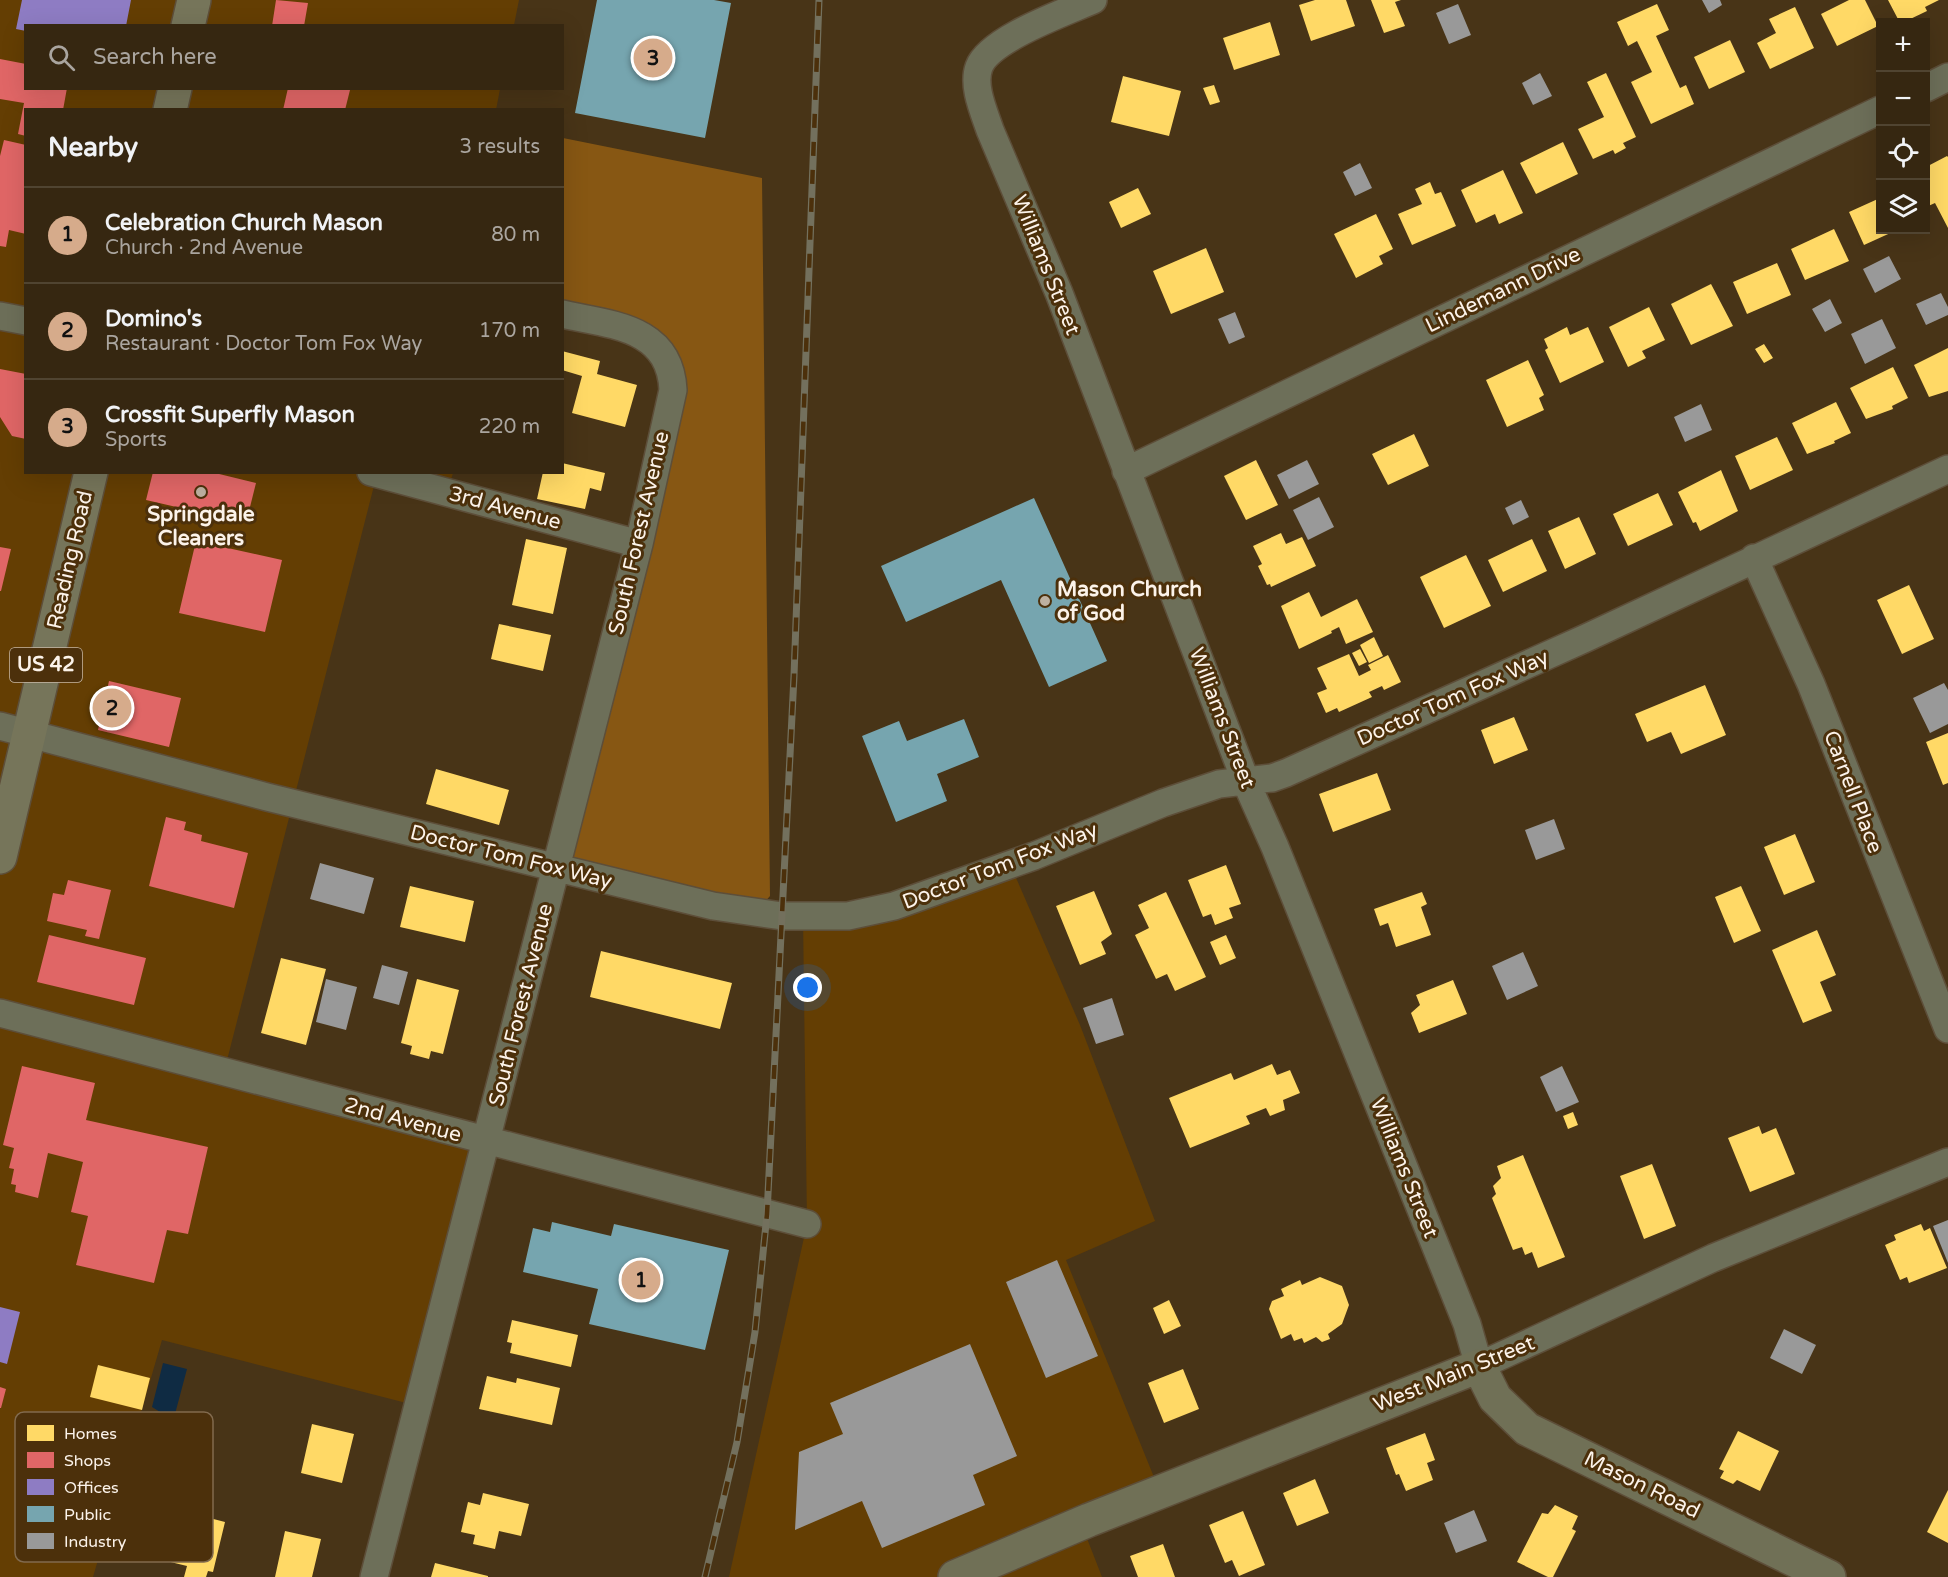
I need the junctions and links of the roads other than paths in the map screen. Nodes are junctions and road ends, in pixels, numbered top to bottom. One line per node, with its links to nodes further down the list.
1 (194, 0): 3 (main road)
2 (1093, 0): 13 (street, Williams Street)
3 (188, 24)
4 (1948, 77): 5 (street)
5 (1930, 86)
6 (175, 90): 7 (main road)
7 (170, 108)
8 (1876, 112): 13 (street, Lindemann Drive)
9 (564, 314): 16 (street, South Forest Avenue)
10 (0, 316): 11 (street)
11 (24, 321)
12 (1948, 469): 17 (street, Doctor Tom Fox Way)
13 (1126, 471): 19 (street, Williams Street)
14 (90, 474): 18 (main road, Reading Road / US 42)
15 (378, 474): 16 (street, 3rd Avenue)
16 (639, 544): 21 (street, South Forest Avenue)
17 (1754, 558): 19 (street, Doctor Tom Fox Way); 23 (street, Carnell Place)
18 (15, 729): 20 (main road, Reading Road / US 42); 21 (street, Doctor Tom Fox Way)
19 (1246, 782): 21 (street, Doctor Tom Fox Way); 27 (street, Williams Street)
20 (0, 857)
21 (556, 868): 24 (street, South Forest Avenue)
22 (0, 1013): 24 (street, 2nd Avenue)
23 (1948, 1029)
24 (486, 1142): 26 (street, 2nd Avenue); 28 (street, South Forest Avenue)
25 (1948, 1162): 27 (street, West Main Street)
26 (807, 1224)
27 (1479, 1366): 29 (main road, West Main Street); 30 (main road, Mason Road)
28 (374, 1577)
29 (956, 1577)
30 (1829, 1577)

